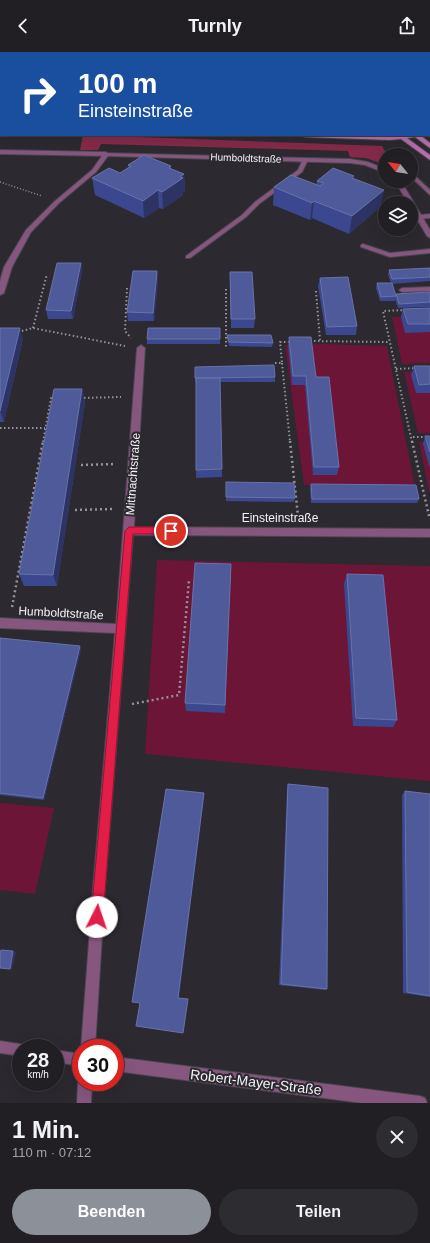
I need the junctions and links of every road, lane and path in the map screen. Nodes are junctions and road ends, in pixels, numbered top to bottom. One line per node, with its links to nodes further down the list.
1 (402, 136): 6 (main road)
2 (417, 136): 3 (main road)
3 (430, 146)
4 (0, 152): 5 (lane, Humboldtstraße)
5 (106, 154): 7 (street, Humboldtstraße); 13 (street)
6 (430, 158)
7 (305, 160): 8 (street, Humboldtstraße); 19 (lane)
8 (378, 168)
9 (418, 181): 12 (lane)
10 (0, 182): 13 (path)
11 (402, 188): 15 (street)
12 (430, 193)
13 (57, 202): 26 (street)
14 (430, 216): 15 (lane)
15 (419, 217): 16 (street)
16 (430, 236)
17 (363, 246): 18 (lane)
18 (430, 251)
19 (188, 257)
20 (47, 274): 28 (path)
21 (127, 288): 34 (path)
22 (226, 289): 35 (path)
23 (430, 289): 24 (lane)
24 (402, 290)
25 (316, 291): 30 (path)
26 (0, 293)
27 (406, 310): 33 (path)
28 (33, 328): 29 (path); 34 (path)
29 (13, 333)
30 (320, 340): 31 (path); 33 (path)
31 (307, 341)
32 (294, 342): 37 (path)
33 (390, 342): 39 (path)
34 (141, 348): 40 (street, Mittnachtstraße)
35 (226, 348)
36 (275, 363): 37 (path)
37 (282, 363): 53 (path)
38 (417, 368): 39 (path)
39 (396, 369): 45 (path)
40 (138, 397): 42 (path); 47 (street, Mittnachtstraße)
41 (59, 398): 44 (path)
42 (74, 398)
43 (0, 428): 44 (path)
44 (45, 428): 56 (path)
45 (413, 437): 46 (path); 51 (path)
46 (430, 437)
47 (134, 464): 48 (path); 49 (street, Mittnachtstraße)
48 (81, 465)
49 (131, 509): 50 (path); 52 (street, Mittnachtstraße)
50 (75, 510)
51 (430, 521)
52 (129, 531): 53 (street, Einsteinstraße); 57 (street, Mittnachtstraße)
53 (300, 531): 54 (street, Einsteinstraße)
54 (430, 533)
55 (189, 580): 58 (path)
56 (5, 623): 57 (street, Humboldtstraße)
57 (121, 629): 58 (street, Mittnachtstraße)
58 (114, 708): 59 (street, Mittnachtstraße)
59 (89, 1039)
60 (0, 1047): 61 (lane)
61 (12, 1049)
62 (124, 1065): 64 (street, Robert-Mayer-Straße)
63 (85, 1091): 65 (street)
64 (382, 1100): 66 (street, Robert-Mayer-Straße)
65 (84, 1103)
66 (420, 1103)

